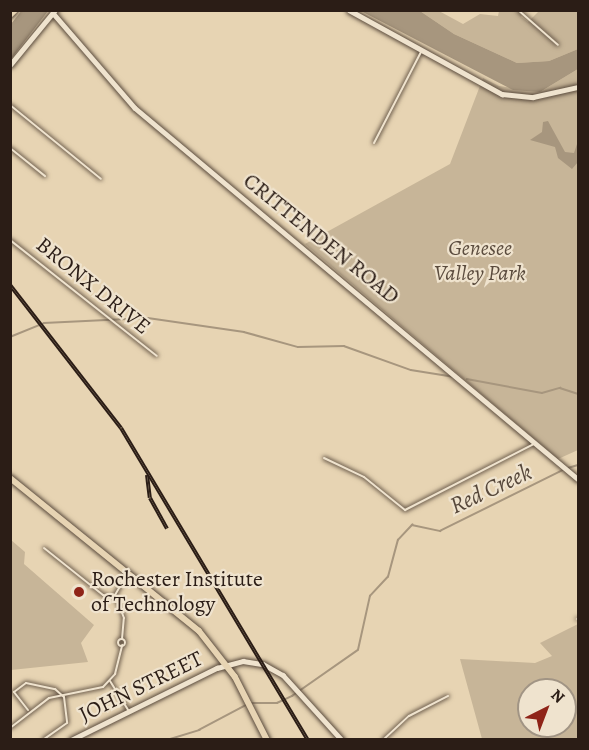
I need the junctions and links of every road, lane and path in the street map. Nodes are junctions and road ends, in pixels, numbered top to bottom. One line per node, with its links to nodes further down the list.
1 (15, 10): 5 (main road)
2 (349, 10): 7 (street)
3 (518, 10): 6 (street)
4 (54, 12): 8 (street); 17 (street, CRITTENDEN ROAD)
5 (10, 15)
6 (558, 45)
7 (422, 50): 9 (street); 11 (street)
8 (10, 65)
9 (579, 87)
10 (10, 105): 14 (street)
11 (374, 143)
12 (10, 148): 13 (street)
13 (45, 176)
14 (101, 179)
15 (10, 240): 16 (street, BRONX DRIVE)
16 (157, 356)
17 (536, 442): 18 (street); 20 (street, CRITTENDEN ROAD)
18 (324, 458)
19 (10, 478): 22 (main road)
20 (579, 479)
21 (44, 548): 23 (street)
22 (128, 572): 23 (street); 24 (main road)
23 (115, 598): 25 (street)
24 (226, 664): 29 (street, JOHN STREET); 33 (main road); 34 (street)
25 (110, 681): 26 (street); 29 (street)
26 (63, 695): 28 (street); 28 (street); 31 (street)
27 (448, 696): 35 (street)
28 (28, 710): 30 (street)
29 (129, 711): 32 (street, JOHN STREET)
30 (10, 728)
31 (43, 740)
32 (71, 740)
33 (267, 740)
34 (342, 740)
35 (383, 740)

